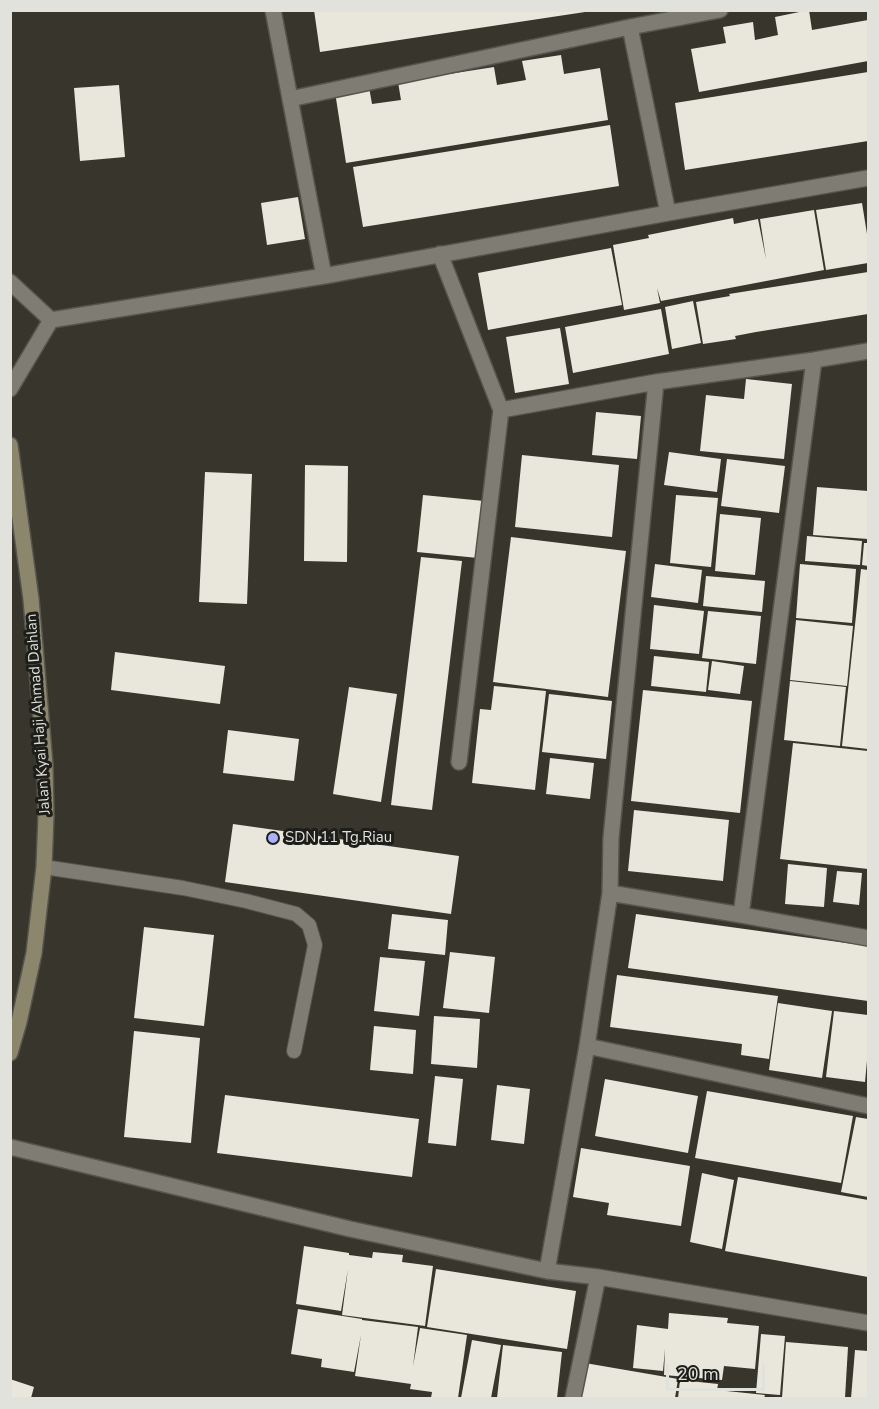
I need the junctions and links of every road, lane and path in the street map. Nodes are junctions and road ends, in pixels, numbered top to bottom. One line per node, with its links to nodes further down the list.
1 (273, 10): 4 (street)
2 (720, 10): 3 (street)
3 (630, 27): 4 (street); 6 (street)
4 (290, 99): 8 (street)
5 (868, 178): 6 (street)
6 (668, 213): 7 (street)
7 (440, 254): 8 (street); 15 (street)
8 (324, 276): 10 (street)
9 (10, 282): 10 (street)
10 (51, 320): 14 (street)
11 (868, 351): 12 (street)
12 (814, 360): 13 (street); 20 (street)
13 (656, 382): 15 (street); 19 (street)
14 (10, 389)
15 (501, 410): 17 (street)
16 (10, 445): 18 (main road, Jalan Kyai Haji Ahmad Dahlan)
17 (459, 762)
18 (44, 867): 23 (lane); 24 (main road, Jalan Kyai Haji Ahmad Dahlan)
19 (610, 893): 20 (street); 22 (street)
20 (741, 915): 21 (street)
21 (868, 939)
22 (587, 1046): 25 (street); 27 (street)
23 (294, 1051)
24 (10, 1053)
25 (868, 1106)
26 (10, 1147): 27 (street)
27 (547, 1271): 28 (street)
28 (598, 1277): 29 (street); 30 (street)
29 (868, 1323)
30 (573, 1398)

